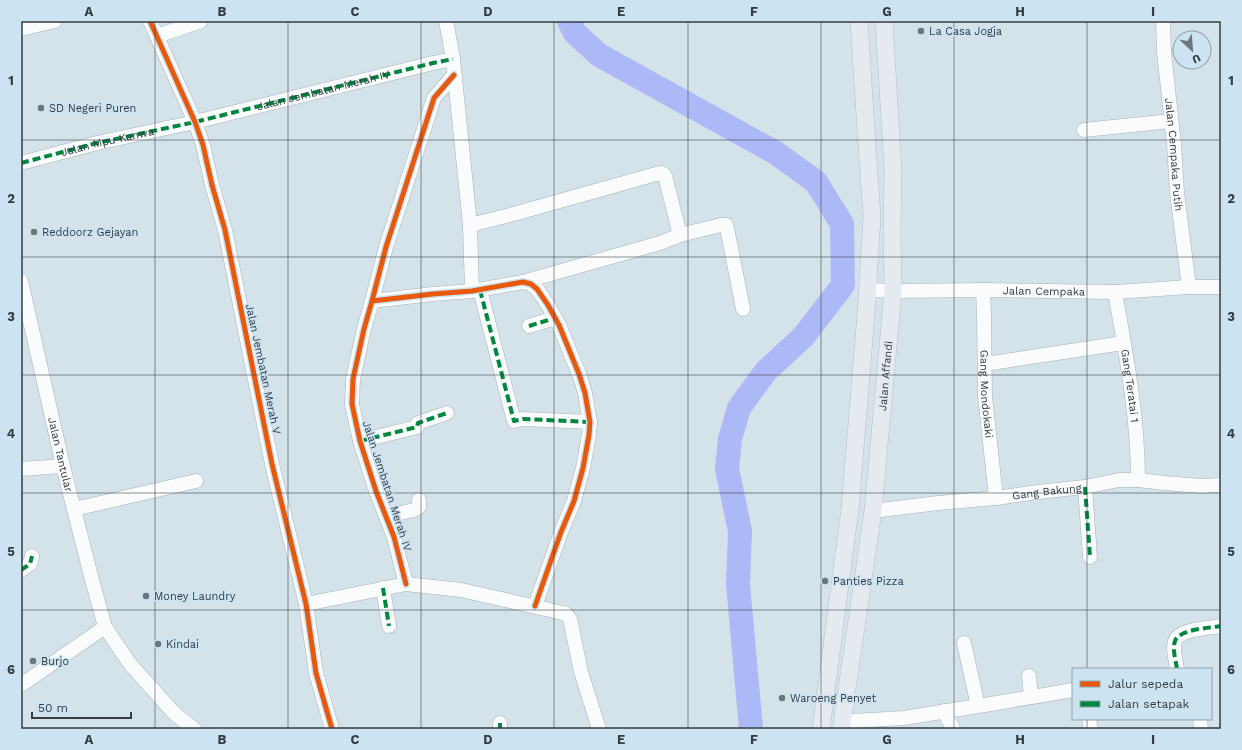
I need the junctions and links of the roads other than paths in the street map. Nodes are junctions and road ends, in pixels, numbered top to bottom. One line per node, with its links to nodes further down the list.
1 (55, 21): 8 (street)
2 (150, 21): 9 (street, Jalan Jembatan Merah V)
3 (201, 21): 9 (street)
4 (446, 21): 10 (street)
5 (859, 21): 22 (main road)
6 (884, 21): 25 (main road, Jalan Affandi)
7 (1164, 21): 12 (street, Jalan Cempaka Putih)
8 (21, 29)
9 (157, 36): 13 (street, Jalan Jembatan Merah V)
10 (453, 59): 11 (street); 13 (street, Jalan Jembatan Merah IV)
11 (454, 75): 16 (street); 27 (street, Jalan Jembatan Merah IV)
12 (1171, 121): 14 (street); 20 (street, Jalan Cempaka Putih)
13 (195, 122): 15 (street, Jalan Mpu Kanwa); 52 (street, Jalan Jembatan Merah V)
14 (1084, 130)
15 (21, 163)
16 (470, 225): 17 (street); 24 (street)
17 (680, 235): 19 (street); 28 (street)
18 (21, 282): 36 (street, Jalan Tantular)
19 (523, 282): 24 (street); 29 (street)
20 (1189, 287): 21 (street, Jalan Cempaka); 26 (street, Jalan Cempaka)
21 (1221, 287)
22 (867, 290): 25 (street, Jalan Cempaka); 69 (main road)
23 (982, 290): 25 (street, Jalan Cempaka); 26 (street, Jalan Cempaka); 32 (street, Gang Mondokaki)
24 (476, 291): 27 (street); 34 (street)
25 (893, 291): 45 (main road, Jalan Affandi)
26 (1114, 292): 31 (street, Gang Teratai 1)
27 (372, 301): 35 (street, Jalan Jembatan Merah IV)
28 (743, 309)
29 (555, 318): 30 (street); 34 (street)
30 (529, 326)
31 (1123, 343): 32 (street); 38 (street, Gang Teratai 1)
32 (985, 364): 42 (street, Gang Mondokaki)
33 (447, 414): 35 (street)
34 (590, 422): 53 (street)
35 (360, 441): 46 (street, Jalan Jembatan Merah IV)
36 (63, 466): 37 (street); 44 (street, Jalan Tantular)
37 (21, 469)
38 (1138, 480): 40 (street, Gang Bakung); 41 (street, Gang Bakung)
39 (196, 481): 44 (street)
40 (1221, 485)
41 (1085, 487): 42 (street, Gang Bakung); 48 (street)
42 (996, 498): 45 (street, Gang Bakung)
43 (419, 500): 46 (street)
44 (74, 509): 56 (street, Jalan Tantular)
45 (872, 511): 65 (main road, Jalan Affandi)
46 (387, 516): 50 (street, Jalan Jembatan Merah IV)
47 (32, 556): 49 (street)
48 (1090, 556)
49 (21, 570)
50 (406, 584): 51 (street); 53 (street)
51 (383, 588): 52 (street); 54 (street)
52 (306, 604): 67 (street, Jalan Jembatan Merah V)
53 (536, 606): 68 (street)
54 (389, 626)
55 (1221, 626): 58 (street)
56 (106, 627): 60 (street); 66 (street, Jalan Tantular)
57 (964, 642): 63 (street)
58 (1177, 668)
59 (1029, 676): 62 (street)
60 (21, 685)
61 (1072, 690): 62 (street)
62 (1031, 697): 63 (street)
63 (978, 706): 64 (street)
64 (944, 711): 65 (street); 70 (street)
65 (843, 726): 69 (main road)
66 (194, 729)
67 (332, 729)
68 (599, 729)
69 (821, 729)
70 (953, 729)

